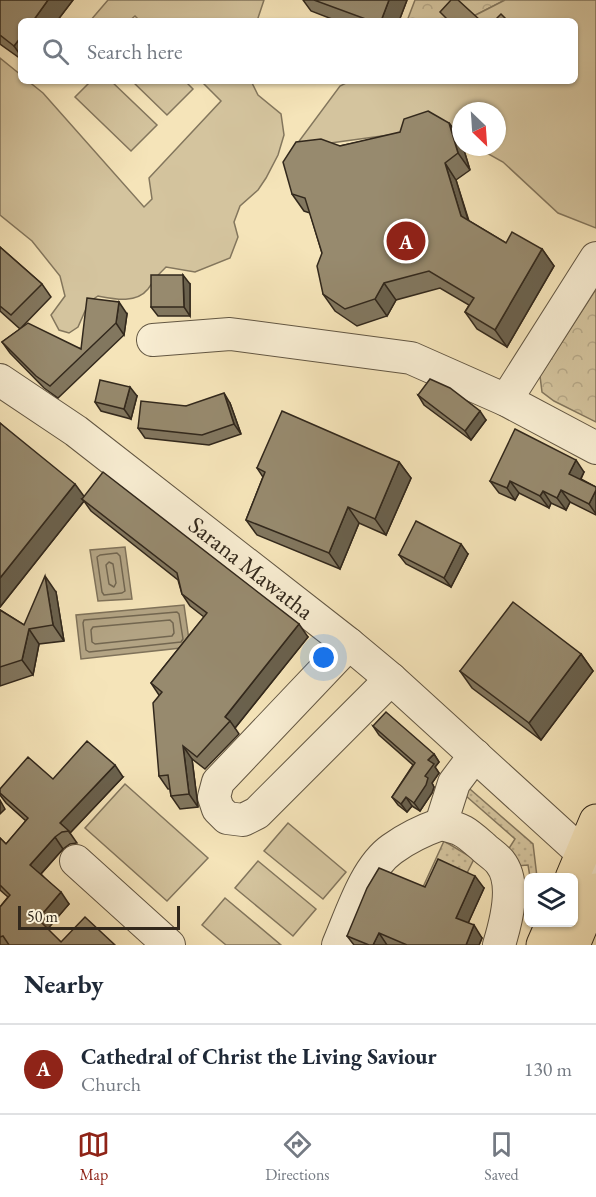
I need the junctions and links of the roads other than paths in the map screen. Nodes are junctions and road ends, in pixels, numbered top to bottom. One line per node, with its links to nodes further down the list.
1 (596, 258): 4 (street)
2 (153, 340): 4 (street)
3 (0, 380): 6 (street, Sarana Mawatha)
4 (506, 400): 5 (street)
5 (596, 448)
6 (349, 644): 7 (street, Sarana Mawatha); 7 (street)
7 (391, 679): 8 (street, Sarana Mawatha)
8 (475, 755): 10 (street); 12 (street, Sarana Mawatha)
9 (596, 821): 12 (main road)
10 (441, 824): 16 (street); 17 (street)
11 (76, 861): 15 (street)
12 (584, 866)
13 (596, 890): 19 (main road)
14 (551, 927): 18 (main road)
15 (169, 945)
16 (338, 945)
17 (500, 945)
18 (543, 945)
19 (573, 945)

